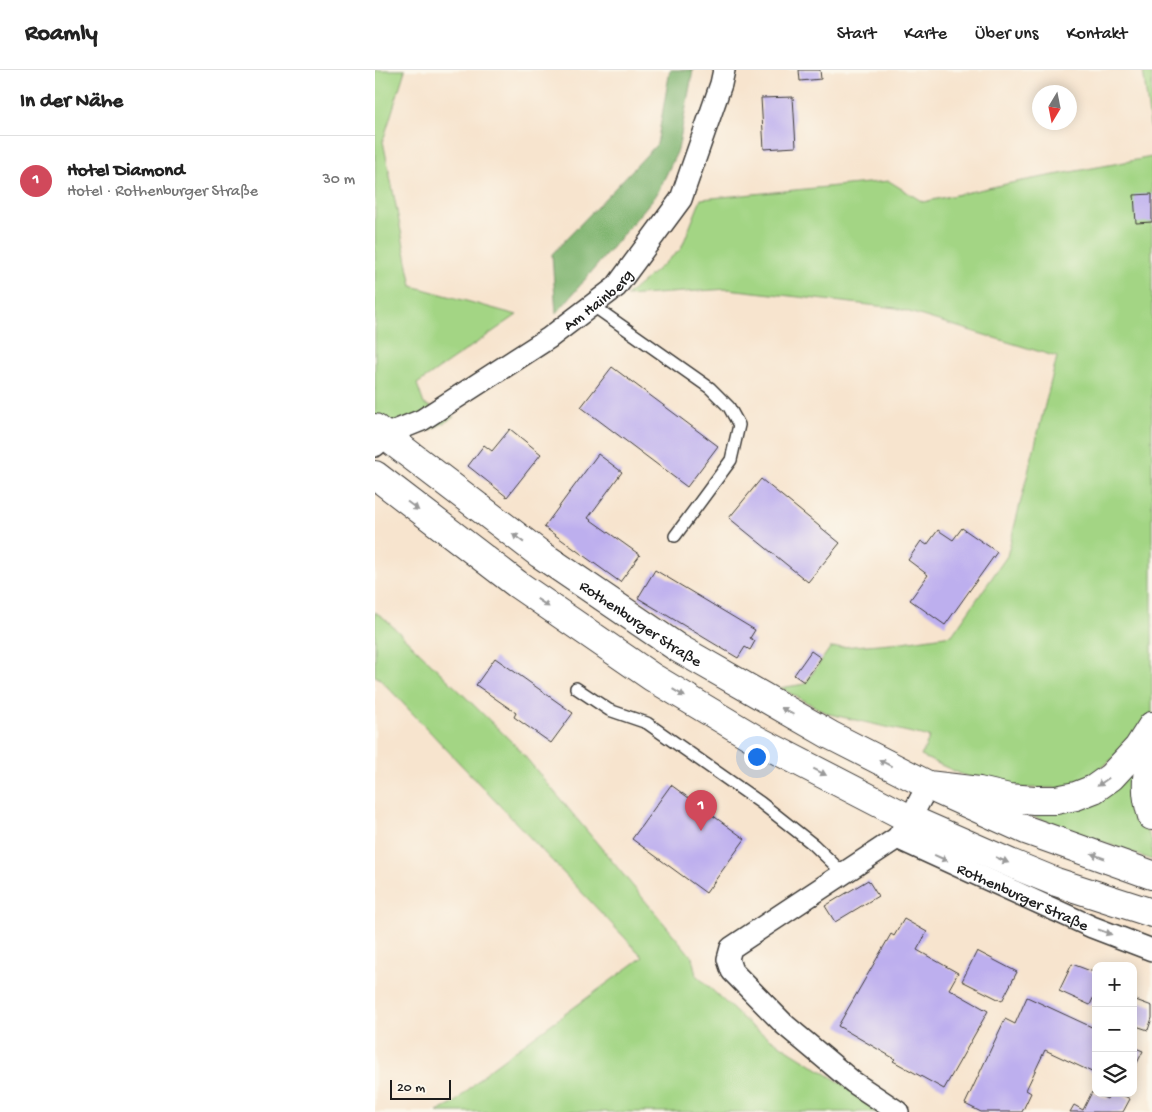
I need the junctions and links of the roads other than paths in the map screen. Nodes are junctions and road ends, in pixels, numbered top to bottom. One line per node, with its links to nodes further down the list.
1 (724, 70): 2 (street, Am Hainberg)
2 (592, 305): 3 (street, Am Hainberg); 5 (lane)
3 (378, 436): 9 (main road, Rothenburger Straße, one-way to 3)
4 (375, 476): 11 (main road, Rothenburger Straße, one-way to 11)
5 (675, 536)
6 (576, 688): 12 (lane)
7 (1152, 726): 9 (main road, one-way to 9)
8 (1152, 753): 10 (main road)
9 (928, 785): 11 (street); 13 (main road, Rothenburger Straße, one-way to 9)
10 (1152, 816)
11 (903, 828): 12 (street); 14 (main road, Rothenburger Straße, one-way to 14); 15 (street, Rothenburger Straße, one-way to 15)
12 (843, 873): 16 (street)
13 (1152, 875)
14 (1152, 913)
15 (1152, 950)
16 (898, 1112)

